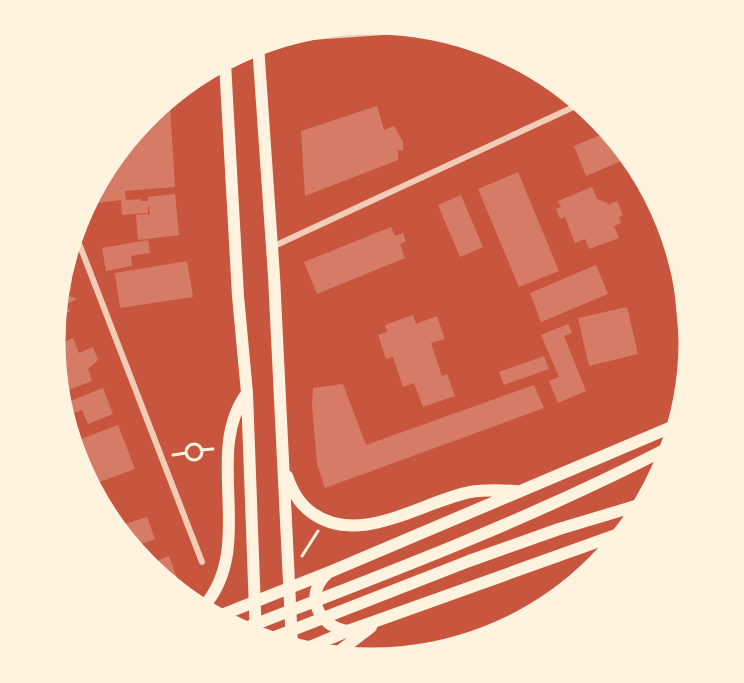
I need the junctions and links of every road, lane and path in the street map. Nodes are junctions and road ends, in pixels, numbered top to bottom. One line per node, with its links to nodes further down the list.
1 (379, 33): 2 (lane)
2 (324, 37)
3 (259, 54): 7 (main road)
4 (225, 70): 8 (main road)
5 (572, 108): 7 (street)
6 (79, 244): 19 (street)
7 (272, 247): 13 (main road)
8 (247, 393): 22 (main road); 23 (main road)
9 (668, 429): 14 (main road)
10 (213, 448): 11 (path)
11 (201, 450): 11 (path)
12 (660, 452): 26 (main road)
13 (283, 462): 14 (main road); 21 (main road)
14 (520, 491): 20 (main road)
15 (633, 507): 29 (main road)
16 (316, 534): 18 (path)
17 (610, 537): 25 (main road)
18 (294, 558)
19 (201, 562)
20 (332, 571): 21 (main road); 28 (main road)
21 (289, 588): 23 (main road); 30 (main road)
22 (207, 602)
23 (254, 602): 24 (main road); 27 (main road)
24 (226, 613)
25 (384, 618): 28 (main road); 32 (main road)
26 (251, 626)
27 (255, 628)
28 (348, 631): 31 (main road)
29 (279, 635)
30 (292, 639)
31 (315, 645)
32 (344, 648)

